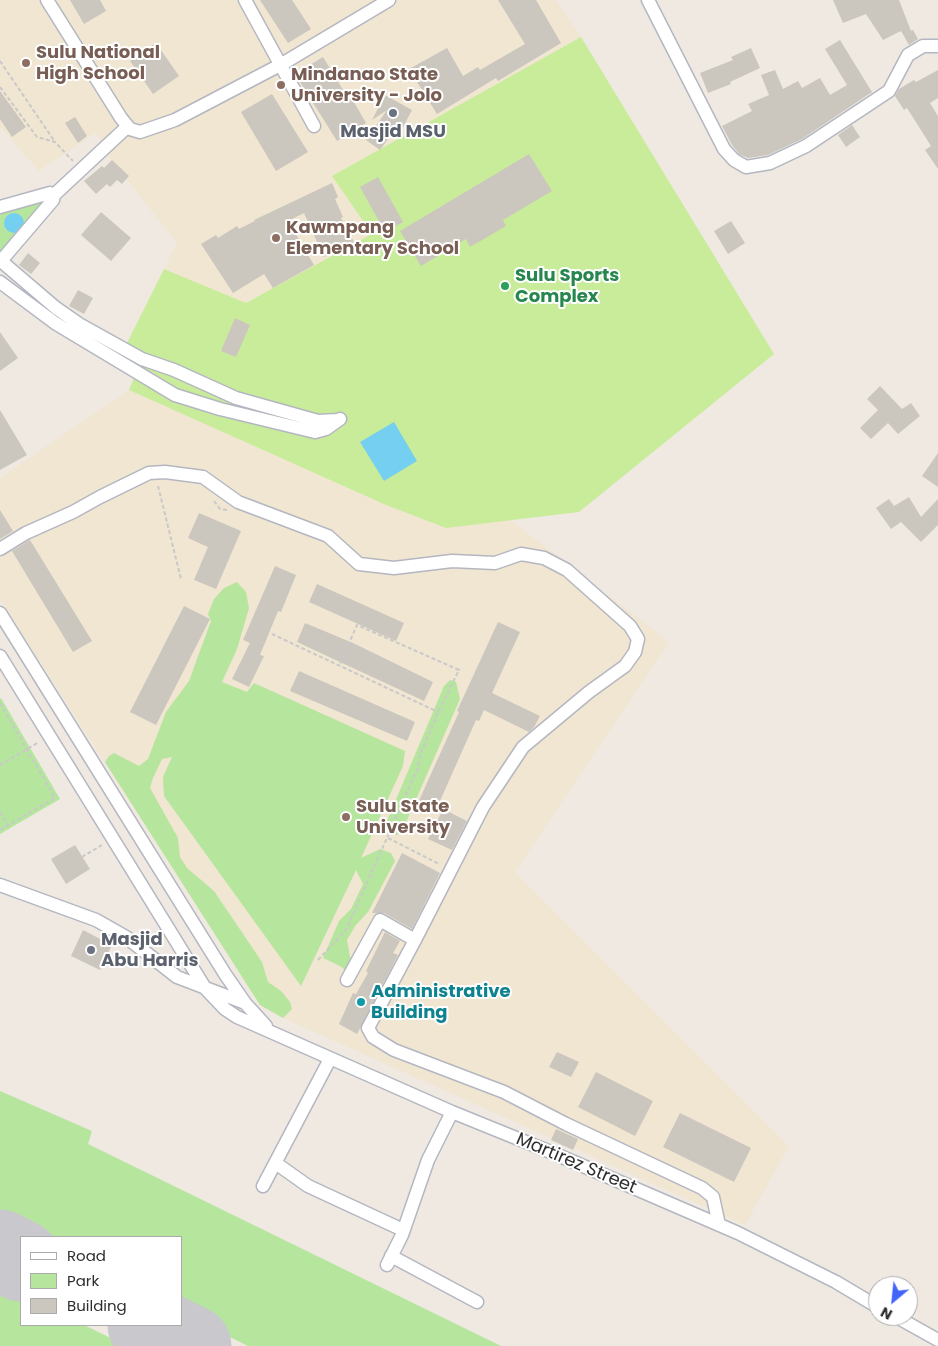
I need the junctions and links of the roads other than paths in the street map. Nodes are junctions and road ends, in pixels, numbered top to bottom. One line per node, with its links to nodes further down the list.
1 (47, 0): 8 (street)
2 (245, 0): 6 (street)
3 (389, 0): 6 (street)
4 (648, 0): 5 (street)
5 (938, 46)
6 (282, 64): 7 (street); 8 (street)
7 (314, 126)
8 (127, 127): 9 (street)
9 (54, 195): 10 (street); 11 (street)
10 (0, 207)
11 (1, 261): 13 (street)
12 (0, 282): 14 (street)
13 (230, 395): 14 (street); 14 (street)
14 (224, 410)
15 (0, 549): 21 (street)
16 (0, 614): 18 (street)
17 (0, 656): 19 (street, Martirez Street)
18 (109, 785): 19 (street); 24 (street)
19 (88, 796): 23 (street, Martirez Street)
20 (0, 885): 23 (street)
21 (415, 940): 22 (street); 30 (street)
22 (347, 980)
23 (205, 988): 24 (street); 25 (street, Martirez Street)
24 (245, 1003): 25 (street)
25 (270, 1030): 26 (street, Martirez Street)
26 (330, 1059): 27 (street, Martirez Street); 28 (street)
27 (452, 1112): 30 (street, Martirez Street); 31 (street)
28 (277, 1164): 29 (street); 31 (street)
29 (263, 1186)
30 (719, 1225): 32 (street, Martirez Street)
31 (404, 1230): 33 (street)
32 (868, 1301)
33 (477, 1302)
34 (913, 1326): 35 (street)
35 (938, 1340)

